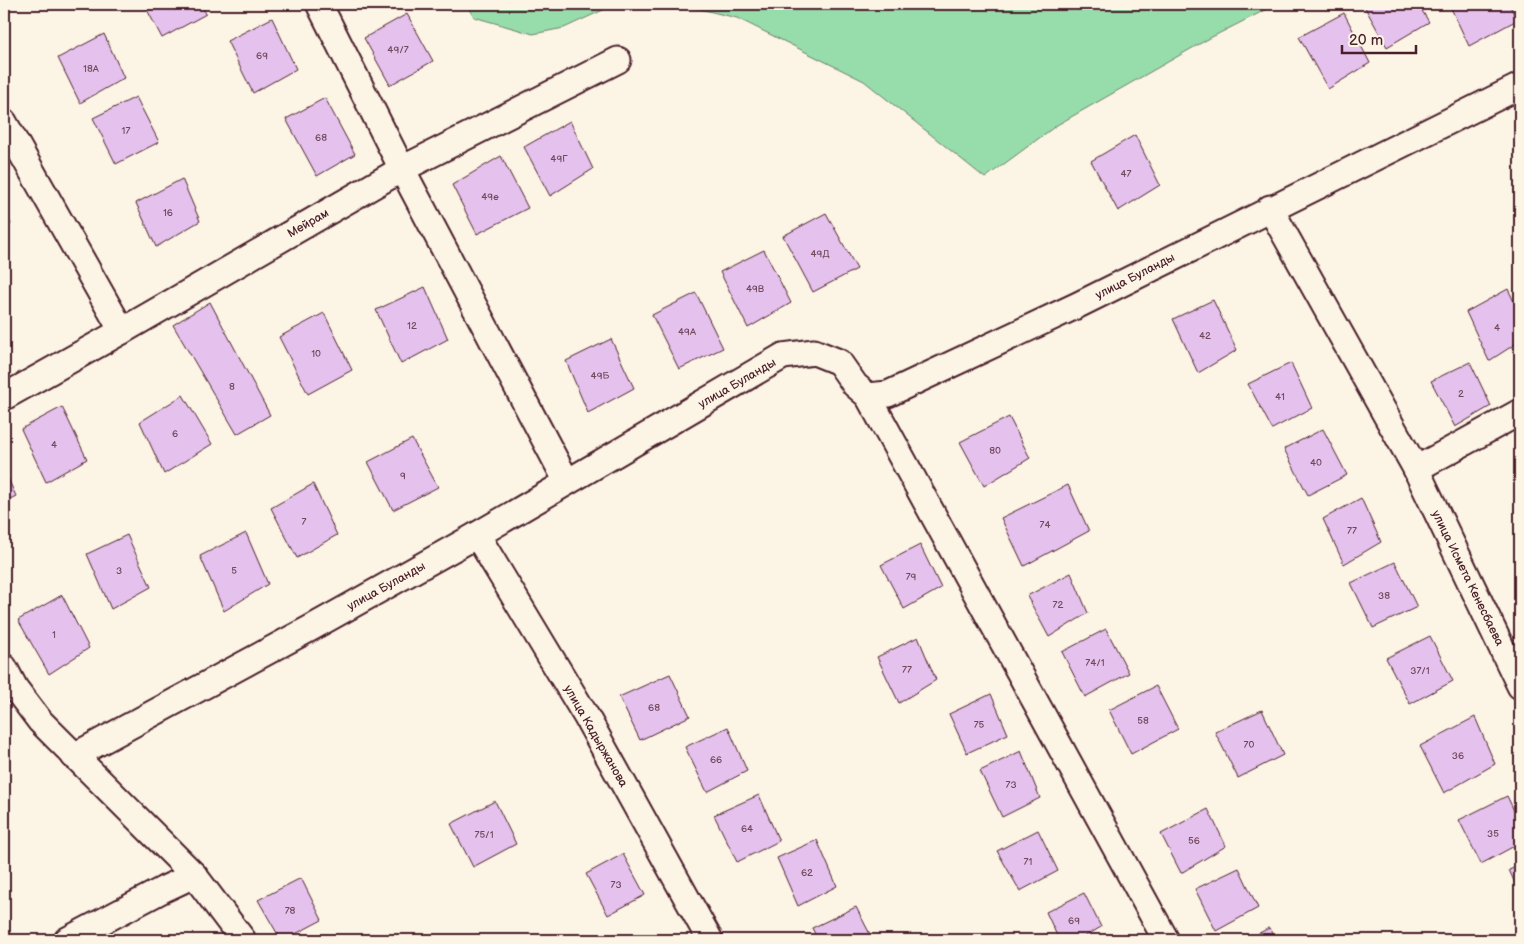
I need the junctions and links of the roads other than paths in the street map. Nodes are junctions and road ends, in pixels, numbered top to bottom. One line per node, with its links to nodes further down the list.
1 (319, 4): 5 (street)
2 (618, 60): 5 (street, Мейрам)
3 (1520, 86): 6 (street, улица Буланды)
4 (4, 122): 7 (street)
5 (402, 169): 7 (street, Мейрам); 12 (street)
6 (1270, 208): 8 (street, улица Буланды); 11 (street, улица Исмета Кенесбаева)
7 (122, 331): 9 (street, Мейрам)
8 (868, 396): 12 (street, улица Буланды); 21 (street)
9 (4, 397)
10 (1520, 412): 11 (street)
11 (1416, 469): 15 (street, улица Исмета Кенесбаева)
12 (567, 482): 13 (street, улица Буланды)
13 (477, 535): 16 (street, улица Буланды); 20 (street, улица Кадыржанова)
14 (4, 667): 16 (street)
15 (1520, 686)
16 (74, 756): 17 (street)
17 (194, 874): 18 (street); 19 (street)
18 (67, 940)
19 (242, 940)
20 (710, 940)
21 (1166, 940)

